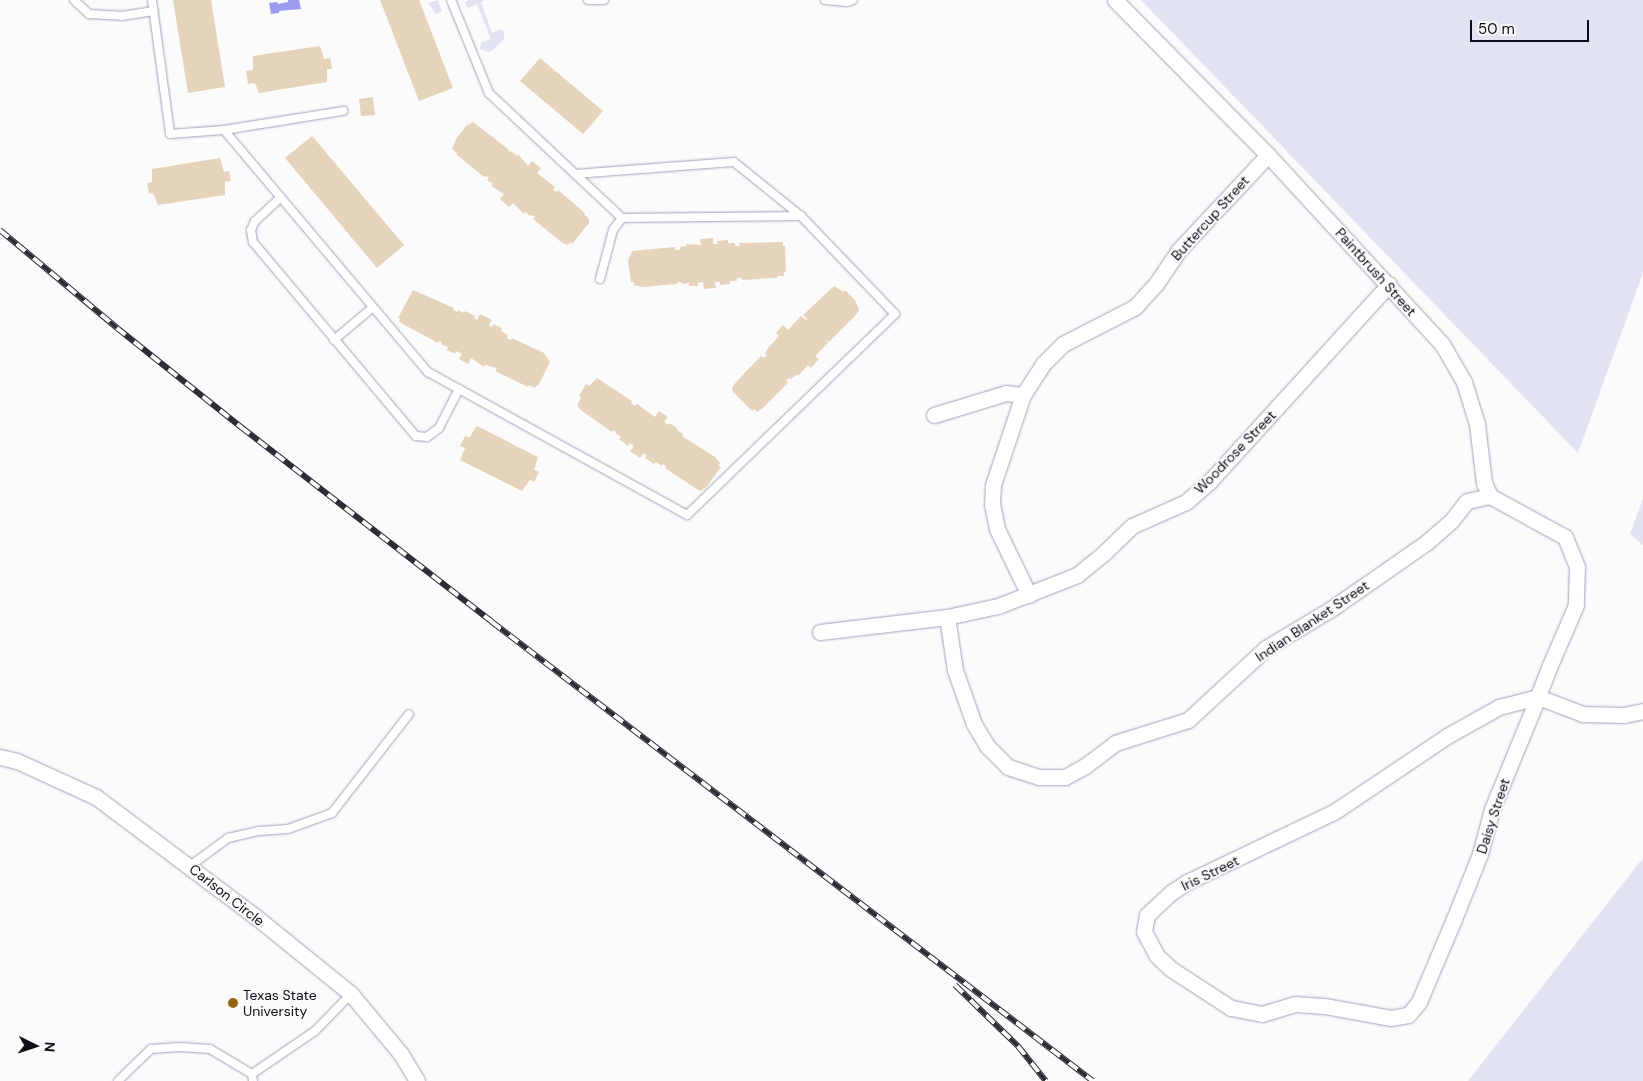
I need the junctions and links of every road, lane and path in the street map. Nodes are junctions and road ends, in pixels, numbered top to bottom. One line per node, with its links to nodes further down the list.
1 (74, 0): 9 (lane)
2 (152, 0): 9 (lane)
3 (451, 0): 13 (lane)
4 (588, 0): 5 (lane)
5 (604, 0)
6 (825, 0): 7 (lane)
7 (853, 0)
8 (1115, 0): 12 (street, Paintbrush Street)
9 (154, 11): 11 (lane)
10 (343, 111): 11 (lane)
11 (224, 130): 14 (lane)
12 (1268, 155): 18 (street, Paintbrush Street); 22 (street, Buttercup Street)
13 (575, 174): 15 (lane); 16 (lane)
14 (280, 198): 19 (lane); 20 (lane)
15 (801, 216): 16 (lane); 21 (lane)
16 (622, 218): 17 (lane)
17 (600, 279)
18 (1389, 284): 24 (street, Paintbrush Street); 25 (street, Woodrose Street)
19 (372, 308): 20 (lane); 21 (lane)
20 (334, 340): 21 (lane)
21 (459, 389)
22 (1024, 395): 23 (street); 25 (street, Buttercup Street)
23 (934, 415)
24 (1490, 496): 26 (street, Indian Blanket Street); 28 (street, Daisy Street)
25 (1029, 595): 26 (street, Woodrose Street)
26 (947, 617): 27 (street, Woodrose Street)
27 (820, 632)
28 (1538, 697): 29 (street); 34 (street, Daisy Street); 34 (street, Iris Street)
29 (1643, 711)
30 (409, 714): 32 (lane)
31 (0, 757): 32 (street, Carlson Circle)
32 (190, 866): 33 (street, Carlson Circle)
33 (351, 994): 35 (lane); 37 (street, Carlson Circle)
34 (1391, 1018)
35 (252, 1078): 36 (lane)
36 (118, 1081)
37 (417, 1081)

